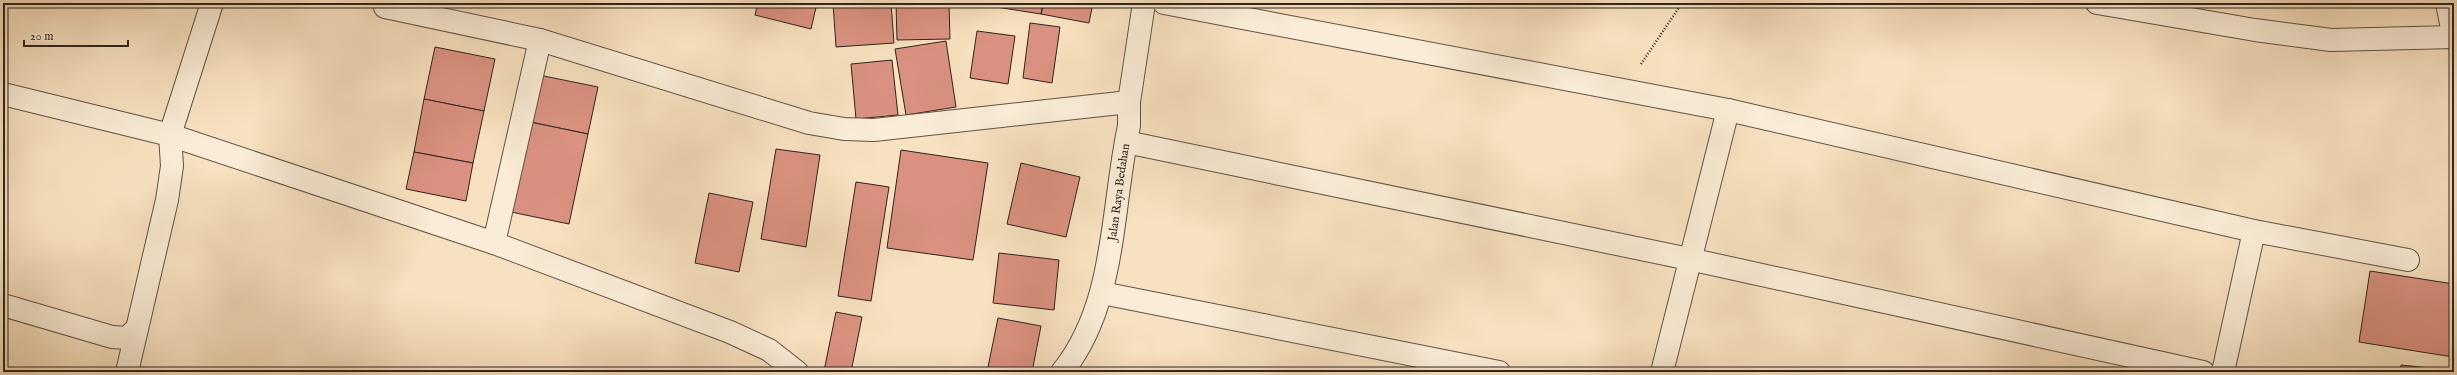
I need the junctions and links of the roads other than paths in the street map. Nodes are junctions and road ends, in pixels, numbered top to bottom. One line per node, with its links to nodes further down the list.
1 (212, 3): 12 (street)
2 (1144, 3): 10 (street, Jalan Raya Bedahan)
3 (1164, 3): 11 (street)
4 (2097, 3): 7 (street)
5 (2447, 3): 7 (street)
6 (385, 7): 8 (street)
7 (2454, 37)
8 (540, 40): 10 (street); 15 (street)
9 (3, 94): 12 (street)
10 (1129, 102): 13 (street, Jalan Raya Bedahan)
11 (1728, 110): 14 (street); 16 (street)
12 (170, 135): 15 (street); 20 (street)
13 (1126, 142): 16 (street); 18 (street, Jalan Raya Bedahan)
14 (2254, 231): 17 (street); 27 (street)
15 (494, 243): 22 (street)
16 (1689, 259): 25 (street); 26 (street)
17 (2408, 260)
18 (1102, 293): 23 (street, Jalan Raya Bedahan); 24 (street)
19 (3, 305): 20 (street)
20 (136, 329): 21 (street)
21 (127, 372)
22 (797, 372)
23 (1062, 372)
24 (1499, 372)
25 (1662, 372)
26 (2203, 372)
27 (2223, 372)

